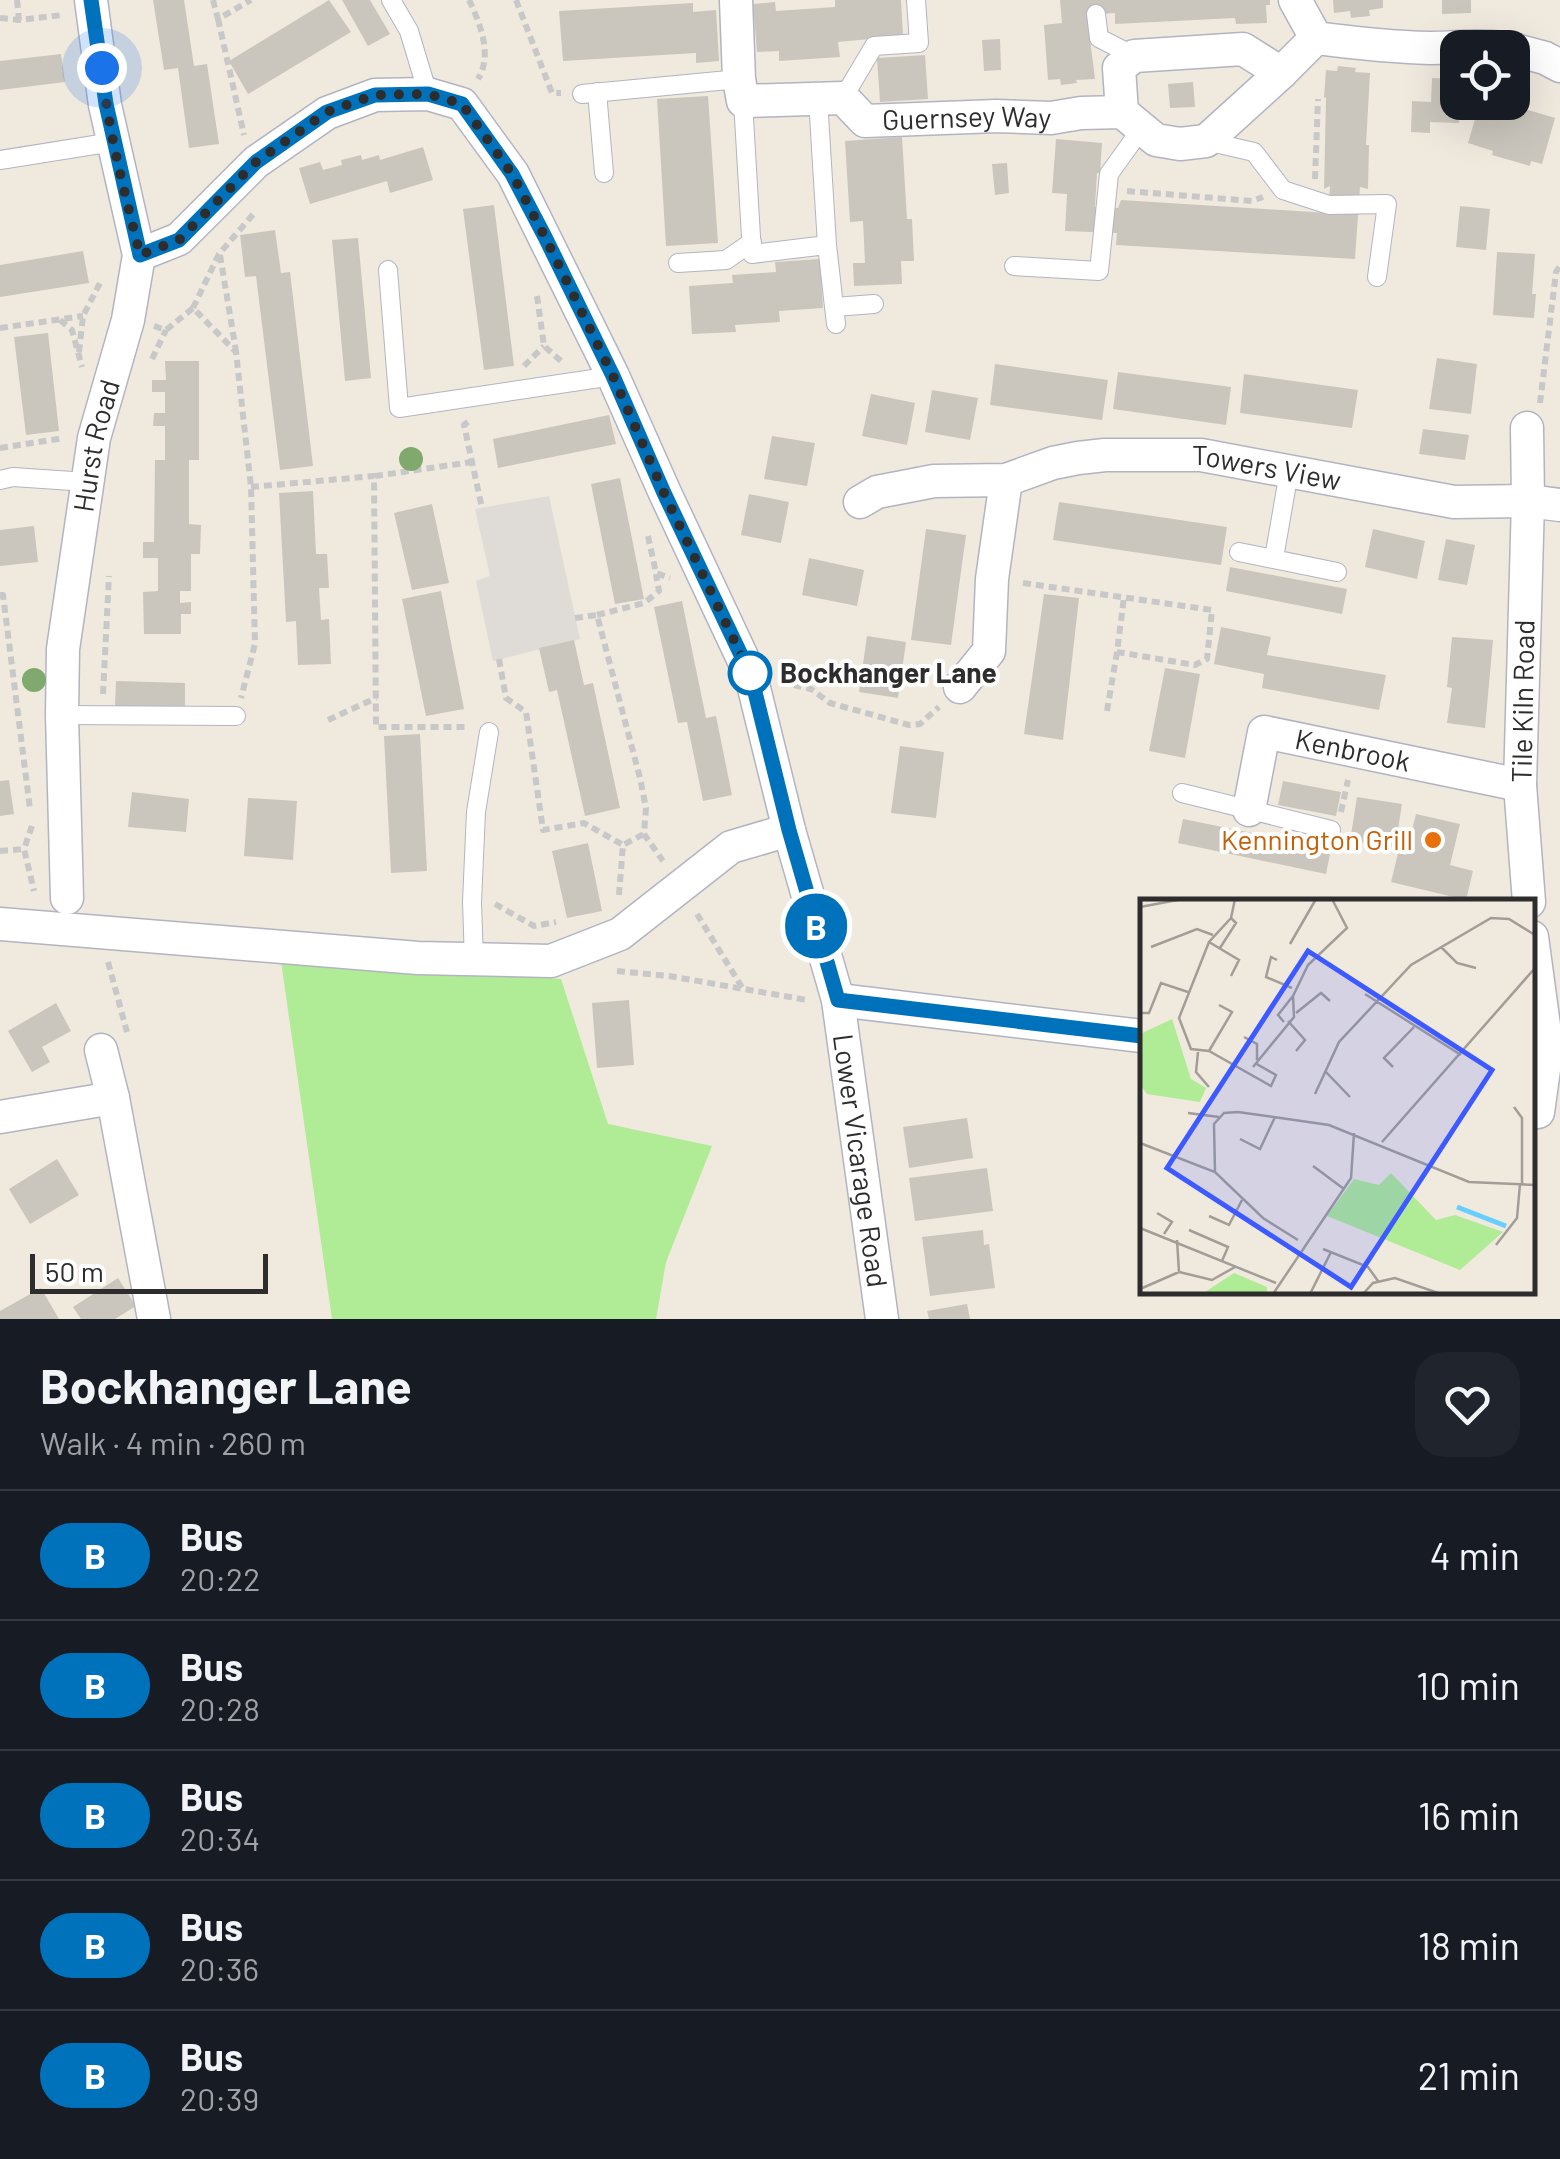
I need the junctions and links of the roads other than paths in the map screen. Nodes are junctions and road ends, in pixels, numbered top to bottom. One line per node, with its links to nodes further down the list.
1 (390, 0): 14 (lane)
2 (736, 0): 13 (street)
3 (916, 0): 15 (lane)
4 (1295, 0): 7 (street)
5 (92, 6): 18 (street, Hurst Road)
6 (1096, 14): 10 (lane)
7 (1316, 38): 8 (street); 12 (street)
8 (1440, 48)
9 (1530, 54): 11 (street)
10 (1134, 56): 12 (street); 16 (street)
11 (1560, 66)
12 (1281, 73): 17 (street)
13 (741, 90): 15 (street); 20 (lane); 21 (lane)
14 (428, 94): 23 (street); 29 (street, Lower Vicarage Road)
15 (831, 98): 16 (street, Guernsey Way); 22 (lane)
16 (1132, 120): 17 (street, Guernsey Way); 25 (lane)
17 (1206, 141): 27 (lane)
18 (113, 142): 19 (lane); 23 (street, Hurst Road)
19 (0, 160)
20 (604, 173)
21 (752, 242): 22 (lane); 24 (lane)
22 (827, 245): 28 (lane)
23 (140, 255): 34 (street, Hurst Road)
24 (678, 263)
25 (1014, 266)
26 (388, 270): 29 (lane)
27 (1377, 277)
28 (874, 304)
29 (613, 376): 47 (street, Lower Vicarage Road)
30 (1526, 428): 36 (street)
31 (1289, 472): 33 (street, Towers View); 36 (street, Towers View); 38 (lane)
32 (0, 480): 34 (lane)
33 (1006, 480): 35 (street, Towers View); 40 (street)
34 (87, 482): 41 (street, Hurst Road)
35 (860, 502)
36 (1544, 503): 44 (street, Tile Kiln Road)
37 (1240, 552): 38 (lane)
38 (1274, 558): 39 (lane)
39 (1337, 572)
40 (960, 688)
41 (62, 715): 42 (lane); 50 (street, Hurst Road)
42 (236, 716)
43 (489, 732): 53 (lane)
44 (1520, 784): 46 (street, Kenbrook); 49 (street, Tile Kiln Road)
45 (1182, 793): 46 (lane)
46 (1249, 810): 48 (lane)
47 (789, 830): 53 (street); 54 (street, Lower Vicarage Road)
48 (1332, 830)
49 (1529, 899)
50 (61, 913): 51 (street); 53 (street)
51 (0, 924)
52 (1535, 959): 58 (street)
53 (474, 960)
54 (838, 1000): 55 (street); 61 (street, Lower Vicarage Road)
55 (1140, 1036)
56 (102, 1050): 57 (street)
57 (114, 1098): 59 (street); 60 (street)
58 (1544, 1113)
59 (0, 1117)
60 (154, 1319)
61 (882, 1319)

